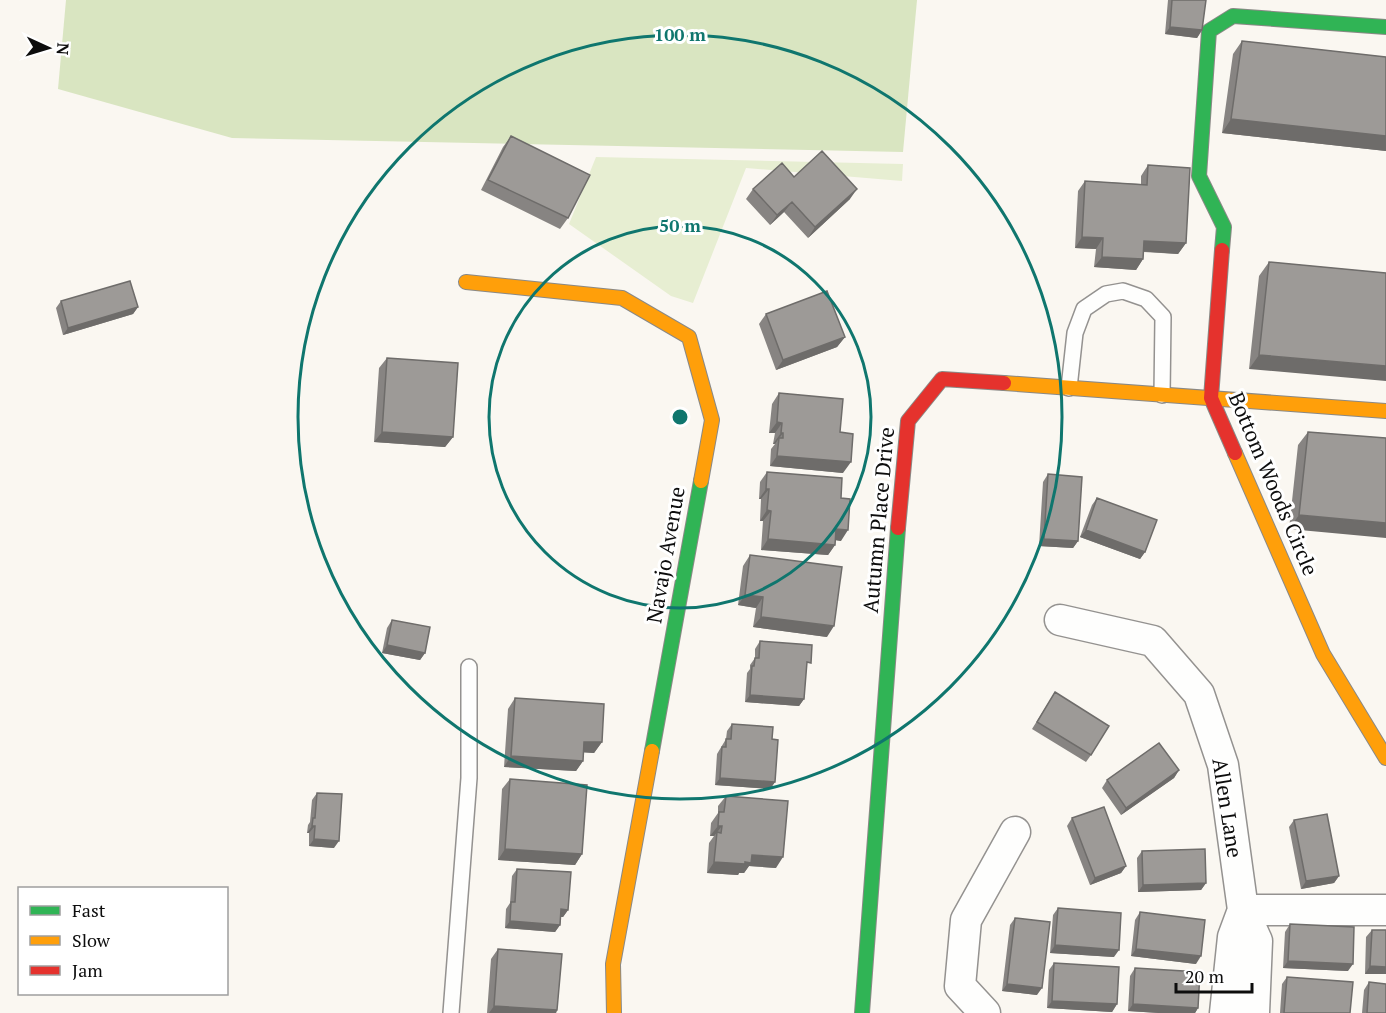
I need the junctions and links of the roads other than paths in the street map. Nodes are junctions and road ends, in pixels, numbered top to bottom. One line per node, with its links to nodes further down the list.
1 (1386, 27): 5 (street, Bottom Woods Circle)
2 (466, 282): 14 (street, Navajo Avenue)
3 (1069, 388): 4 (street, Autumn Place Drive); 4 (lane); 15 (street, Autumn Place Drive)
4 (1162, 395): 5 (street, Autumn Place Drive)
5 (1211, 398): 6 (street, Autumn Place Drive); 9 (street, Bottom Woods Circle)
6 (1386, 411)
7 (1060, 620): 11 (street, Allen Lane)
8 (468, 667): 13 (lane)
9 (1386, 758)
10 (1015, 832): 16 (street)
11 (1243, 910): 12 (street); 17 (street, Allen Lane); 18 (street, Allen Lane)
12 (1386, 910)
13 (451, 1013)
14 (614, 1013)
15 (862, 1013)
16 (985, 1013)
17 (1225, 1013)
18 (1254, 1013)

